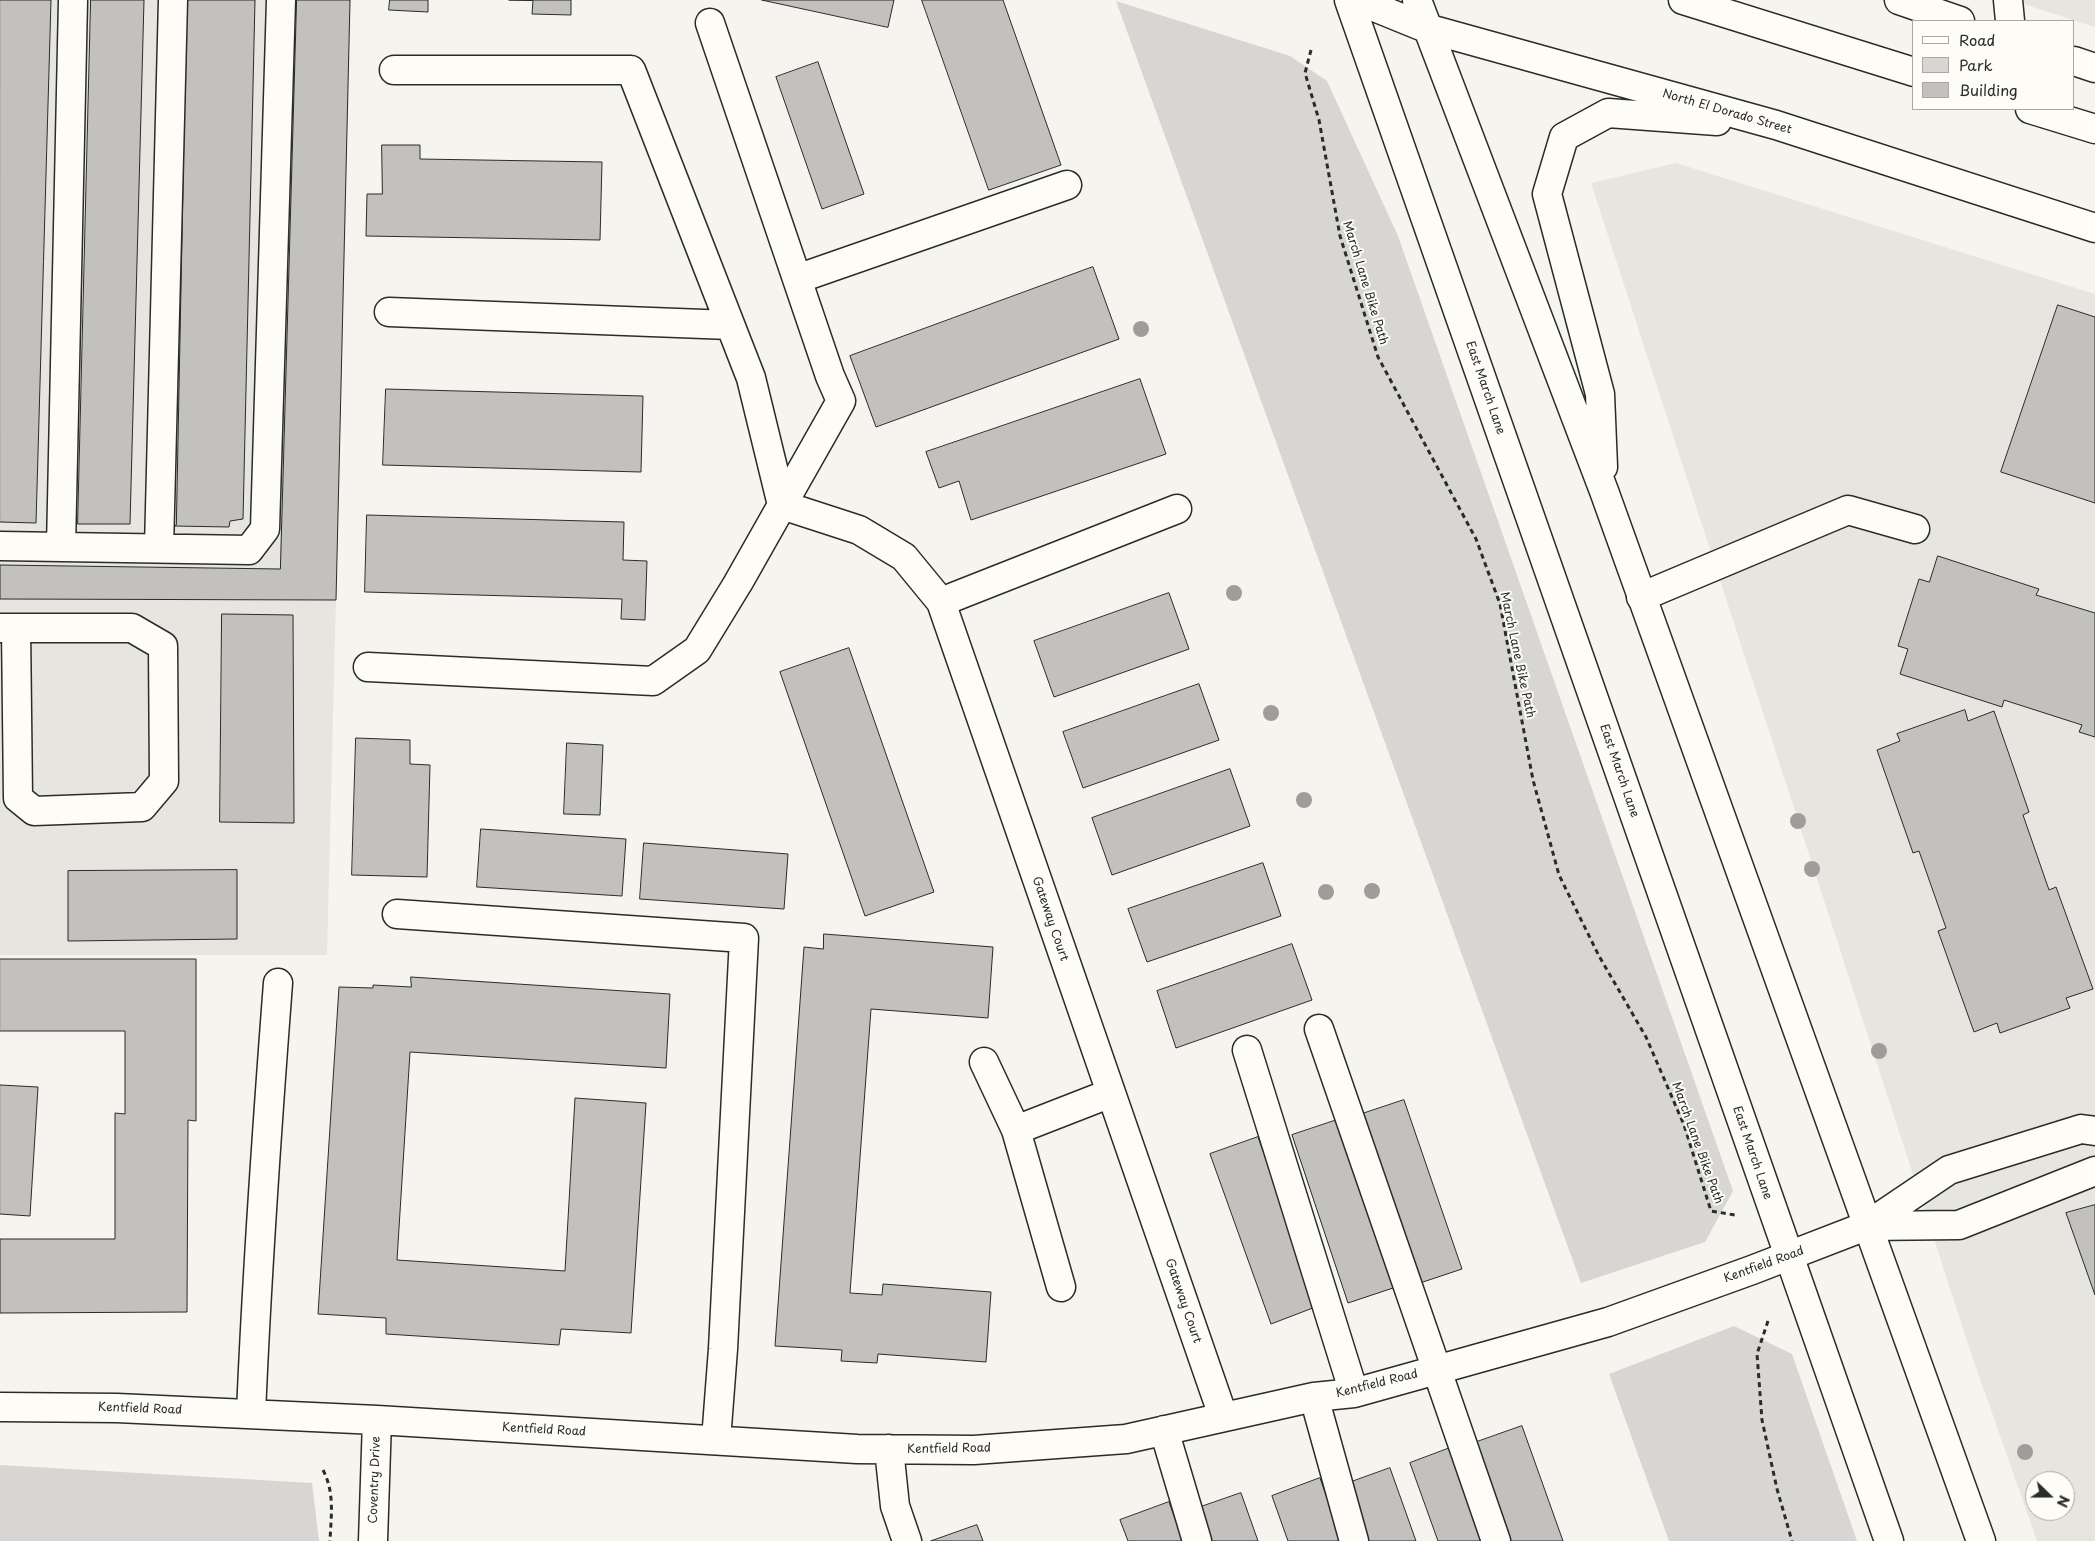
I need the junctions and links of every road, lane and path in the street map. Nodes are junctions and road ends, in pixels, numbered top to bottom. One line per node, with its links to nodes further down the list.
1 (74, 0): 32 (main road)
2 (173, 0): 33 (main road)
3 (281, 0): 33 (main road)
4 (1349, 0): 49 (main road, East March Lane)
5 (1357, 0): 13 (main road, North El Dorado Street)
6 (1417, 0): 13 (main road)
7 (1683, 0): 18 (main road)
8 (1899, 0): 10 (main road)
9 (2008, 0): 11 (main road)
10 (1957, 20)
11 (2010, 20)
12 (710, 23): 24 (main road)
13 (1426, 28): 20 (main road, North El Dorado Street); 27 (main road)
14 (1310, 50): 47 (path, March Lane Bike Path)
15 (2075, 60): 16 (main road)
16 (2095, 68)
17 (394, 70): 26 (main road)
18 (1912, 71)
19 (2033, 110): 21 (main road)
20 (1776, 125): 23 (main road, North El Dorado Street); 27 (main road)
21 (2095, 129)
22 (1067, 185): 24 (main road)
23 (2095, 228)
24 (797, 278): 28 (main road)
25 (389, 312): 26 (main road)
26 (730, 325): 28 (main road)
27 (1604, 491): 34 (main road)
28 (782, 505): 35 (main road, Gateway Court); 37 (main road)
29 (1177, 509): 35 (main road)
30 (1915, 528): 34 (main road)
31 (0, 546): 32 (main road)
32 (61, 547): 33 (main road)
33 (159, 548)
34 (1641, 597): 48 (main road)
35 (941, 602): 43 (main road, Gateway Court)
36 (8, 628): 36 (main road)
37 (368, 667)
38 (396, 914): 60 (main road)
39 (278, 983): 56 (main road)
40 (1319, 1029): 52 (main road)
41 (1247, 1050): 53 (main road)
42 (984, 1062): 44 (main road)
43 (1111, 1093): 44 (main road); 57 (main road, Gateway Court)
44 (1016, 1130): 50 (main road)
45 (2095, 1131): 48 (main road)
46 (2095, 1171): 48 (main road)
47 (1735, 1215)
48 (1866, 1226): 49 (main road, Kentfield Road); 71 (main road)
49 (1788, 1256): 52 (main road, Kentfield Road); 70 (main road, East March Lane)
50 (1061, 1287)
51 (1768, 1321): 69 (path)
52 (1436, 1370): 53 (main road, Kentfield Road); 68 (main road)
53 (1354, 1393): 54 (main road, Kentfield Road)
54 (1314, 1397): 57 (main road, Kentfield Road); 67 (main road)
55 (0, 1407): 56 (main road, Kentfield Road)
56 (252, 1414): 58 (main road, Kentfield Road)
57 (1223, 1416): 59 (main road, Kentfield Road)
58 (377, 1420): 60 (main road, Kentfield Road); 64 (main road, Coventry Drive)
59 (1164, 1430): 61 (main road, Kentfield Road); 66 (main road)
60 (716, 1440): 61 (main road, Kentfield Road)
61 (889, 1449): 65 (main road)
62 (323, 1470): 63 (path)
63 (330, 1541)
64 (373, 1541)
65 (907, 1541)
66 (1197, 1541)
67 (1354, 1541)
68 (1496, 1541)
69 (1792, 1541)
70 (1889, 1541)
71 (1980, 1541)

